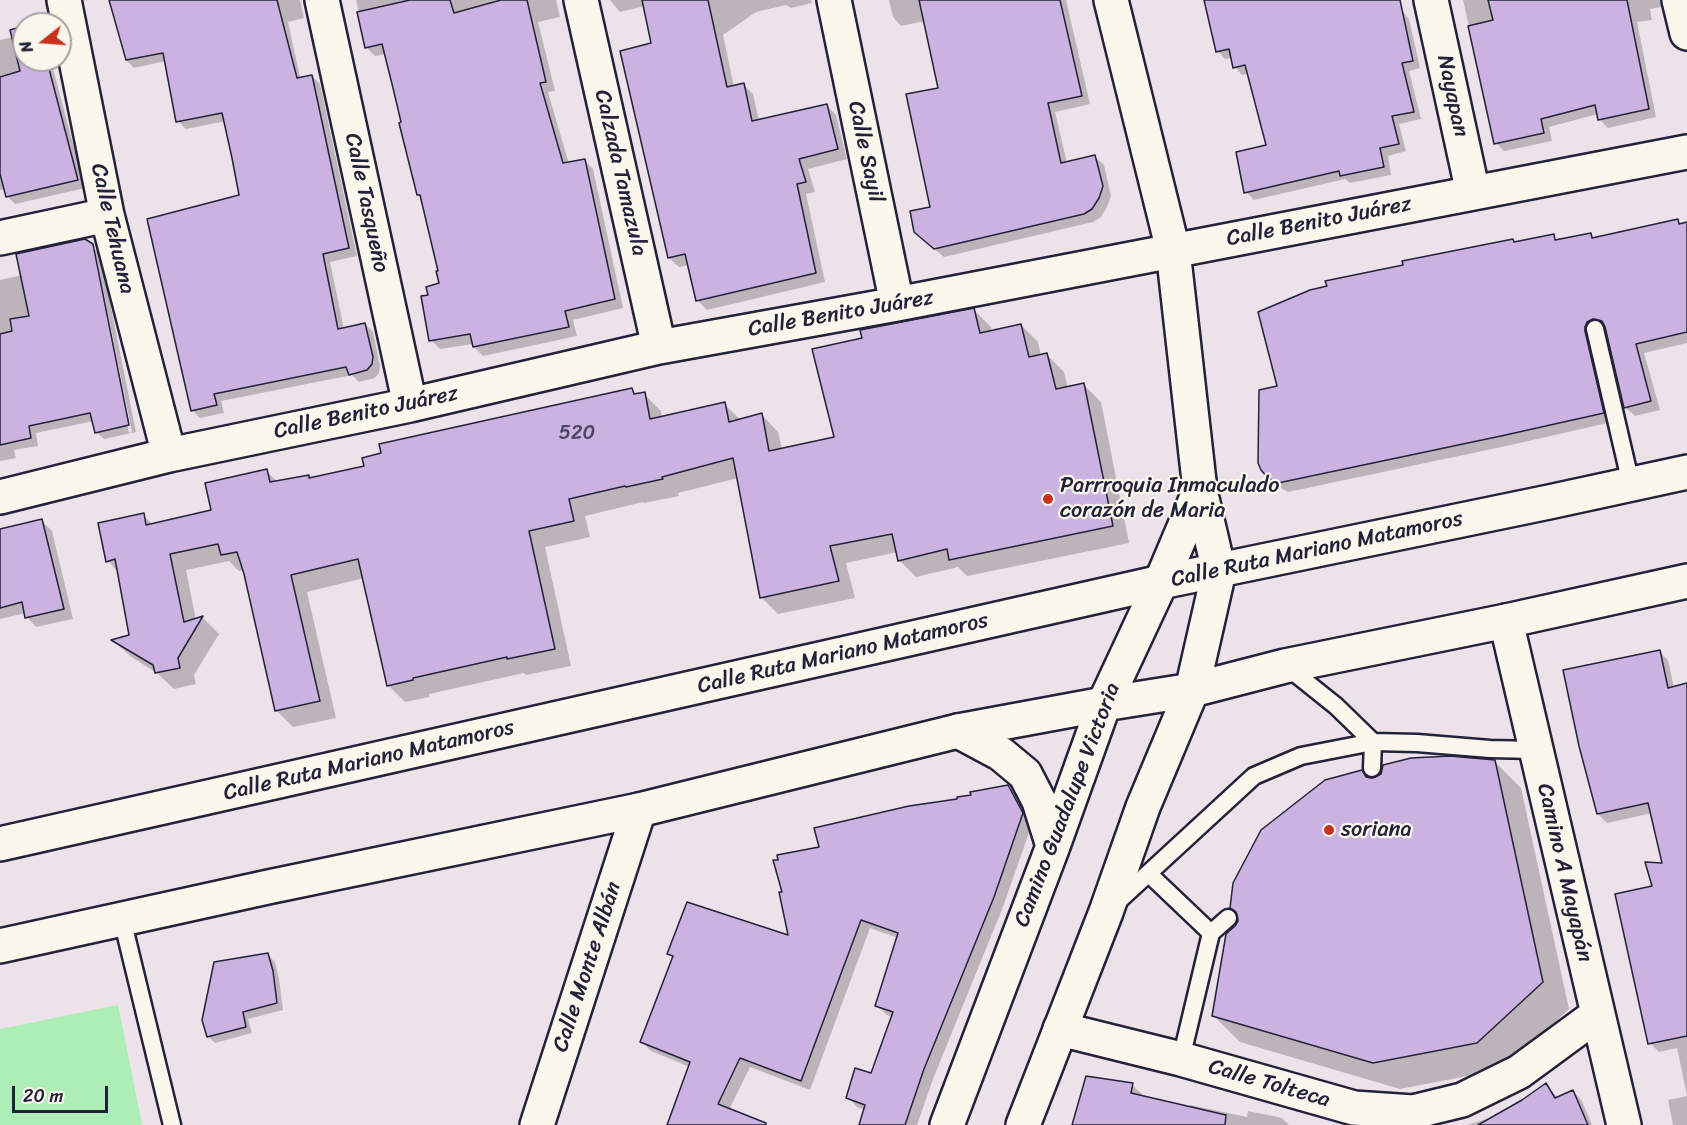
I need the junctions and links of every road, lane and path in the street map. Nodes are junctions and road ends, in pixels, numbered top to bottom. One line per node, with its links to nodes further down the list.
1 (64, 0): 11 (street, Calle Tehuana)
2 (322, 0): 17 (street, Calle Tasqueño)
3 (581, 0): 16 (street, Calzada Tamazula)
4 (834, 0): 14 (street, Calle Sayil)
5 (1111, 0): 13 (street, Camino Guadalupe Victoria)
6 (1431, 0): 10 (street, Nayapan)
7 (1680, 0): 8 (street)
8 (1687, 33)
9 (1687, 152): 10 (street, Calle Benito Juárez)
10 (1473, 193): 13 (street, Calle Benito Juárez)
11 (107, 215): 12 (street); 18 (street, Calle Tehuana)
12 (0, 238)
13 (1173, 250): 14 (street, Calle Benito Juárez); 21 (street, Camino Guadalupe Victoria)
14 (897, 304): 16 (street, Calle Benito Juárez)
15 (1595, 329): 20 (lane)
16 (659, 347): 17 (street, Calle Benito Juárez)
17 (410, 405): 18 (street, Calle Benito Juárez)
18 (169, 455): 22 (street, Calle Benito Juárez)
19 (1687, 472): 20 (street, Calle Ruta Mariano Matamoros)
20 (1631, 484): 23 (street, Calle Ruta Mariano Matamoros)
21 (1200, 490): 23 (street, Camino Guadalupe Victoria); 25 (street, Camino Guadalupe Victoria)
22 (0, 497)
23 (1219, 571): 25 (street, Calle Ruta Mariano Matamoros); 28 (street, Camino Guadalupe Victoria)
24 (1687, 581): 26 (street)
25 (1161, 582): 29 (street, Camino Guadalupe Victoria); 35 (street, Calle Ruta Mariano Matamoros)
26 (1506, 621): 27 (street); 32 (street, Camino A Mayapán)
27 (1285, 666): 28 (street); 31 (lane)
28 (1192, 690): 29 (street); 38 (street, Camino Guadalupe Victoria)
29 (1104, 704): 30 (street); 36 (street, Camino Guadalupe Victoria)
30 (958, 731): 34 (street); 36 (street)
31 (1373, 742): 32 (lane); 33 (lane); 37 (lane)
32 (1535, 750): 43 (street, Camino A Mayapán)
33 (1372, 768)
34 (639, 810): 40 (street); 47 (street, Calle Monte Albán)
35 (0, 844)
36 (1053, 846): 48 (street, Camino Guadalupe Victoria)
37 (1149, 874): 38 (lane); 41 (lane)
38 (1106, 912): 44 (street, Camino Guadalupe Victoria)
39 (1228, 918): 41 (lane)
40 (122, 919): 42 (street); 46 (lane)
41 (1211, 933): 45 (lane)
42 (0, 946)
43 (1598, 1014): 45 (street, Calle Tolteca); 50 (street, Camino A Mayapán)
44 (1060, 1029): 45 (street, Calle Tolteca); 49 (street, Camino Guadalupe Victoria)
45 (1181, 1059)
46 (172, 1125)
47 (537, 1125)
48 (947, 1125)
49 (1023, 1125)
50 (1624, 1125)

